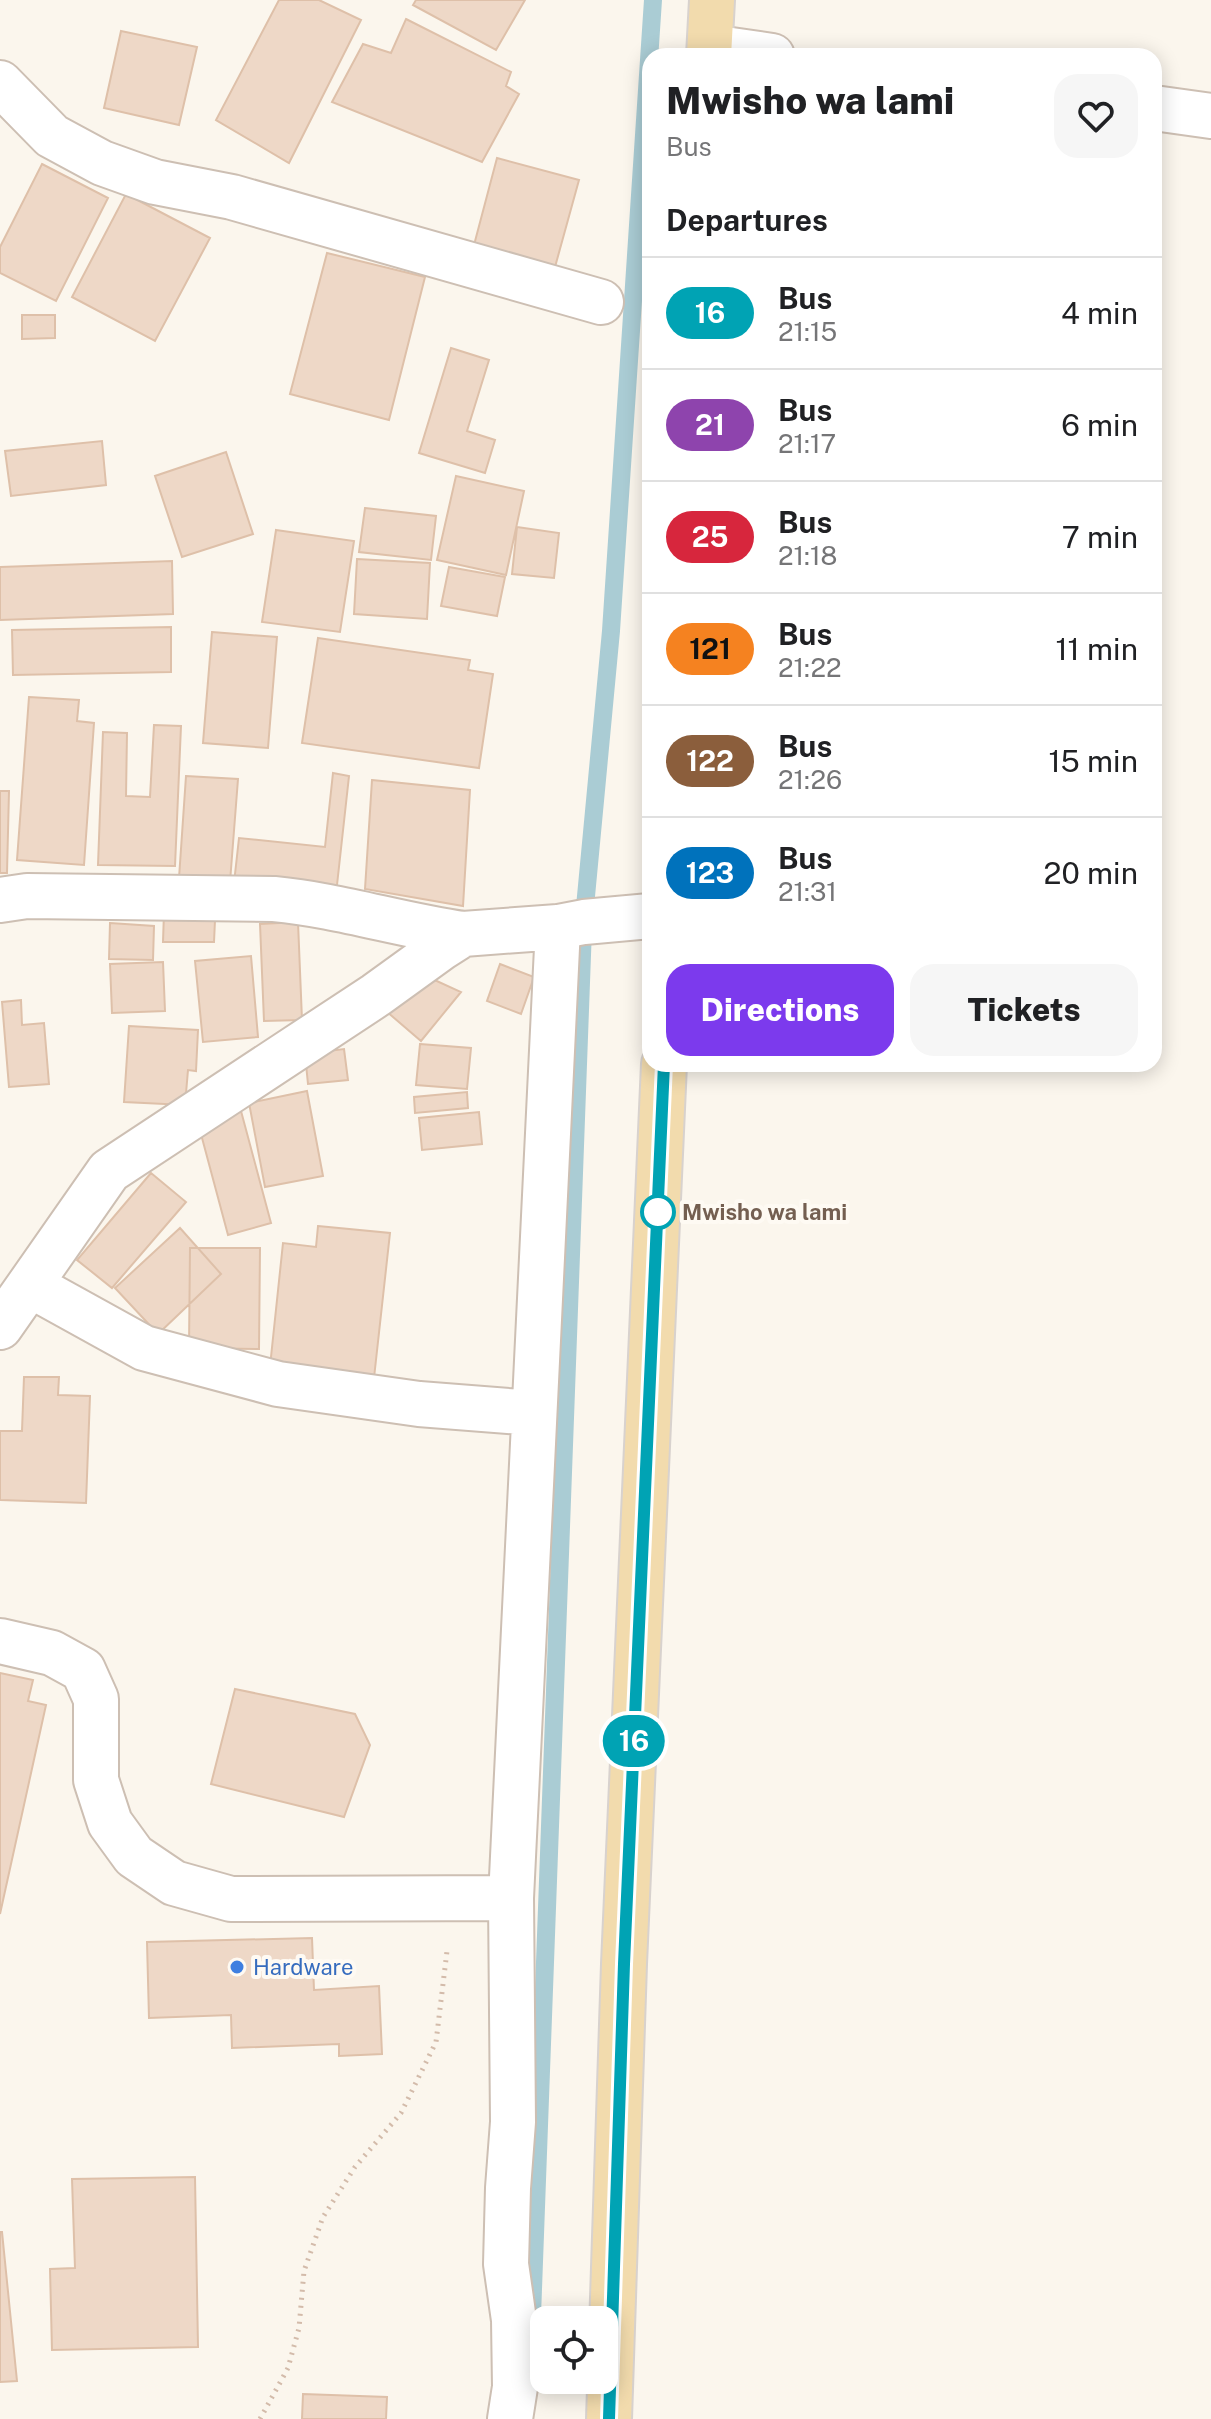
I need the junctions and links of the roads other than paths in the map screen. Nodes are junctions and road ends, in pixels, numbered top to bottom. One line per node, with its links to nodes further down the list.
1 (712, 0): 2 (main road)
2 (709, 48)
3 (0, 83): 6 (street)
4 (1162, 109): 5 (street)
5 (1211, 116)
6 (601, 302)
7 (0, 900): 10 (street)
8 (642, 917): 9 (street)
9 (558, 927): 10 (street); 14 (street)
10 (463, 934): 12 (street)
11 (664, 1072): 18 (main road)
12 (30, 1285): 13 (street); 14 (street)
13 (0, 1327)
14 (534, 1413): 16 (street)
15 (0, 1641): 16 (street)
16 (511, 1898): 17 (street)
17 (510, 2419)
18 (609, 2419)

